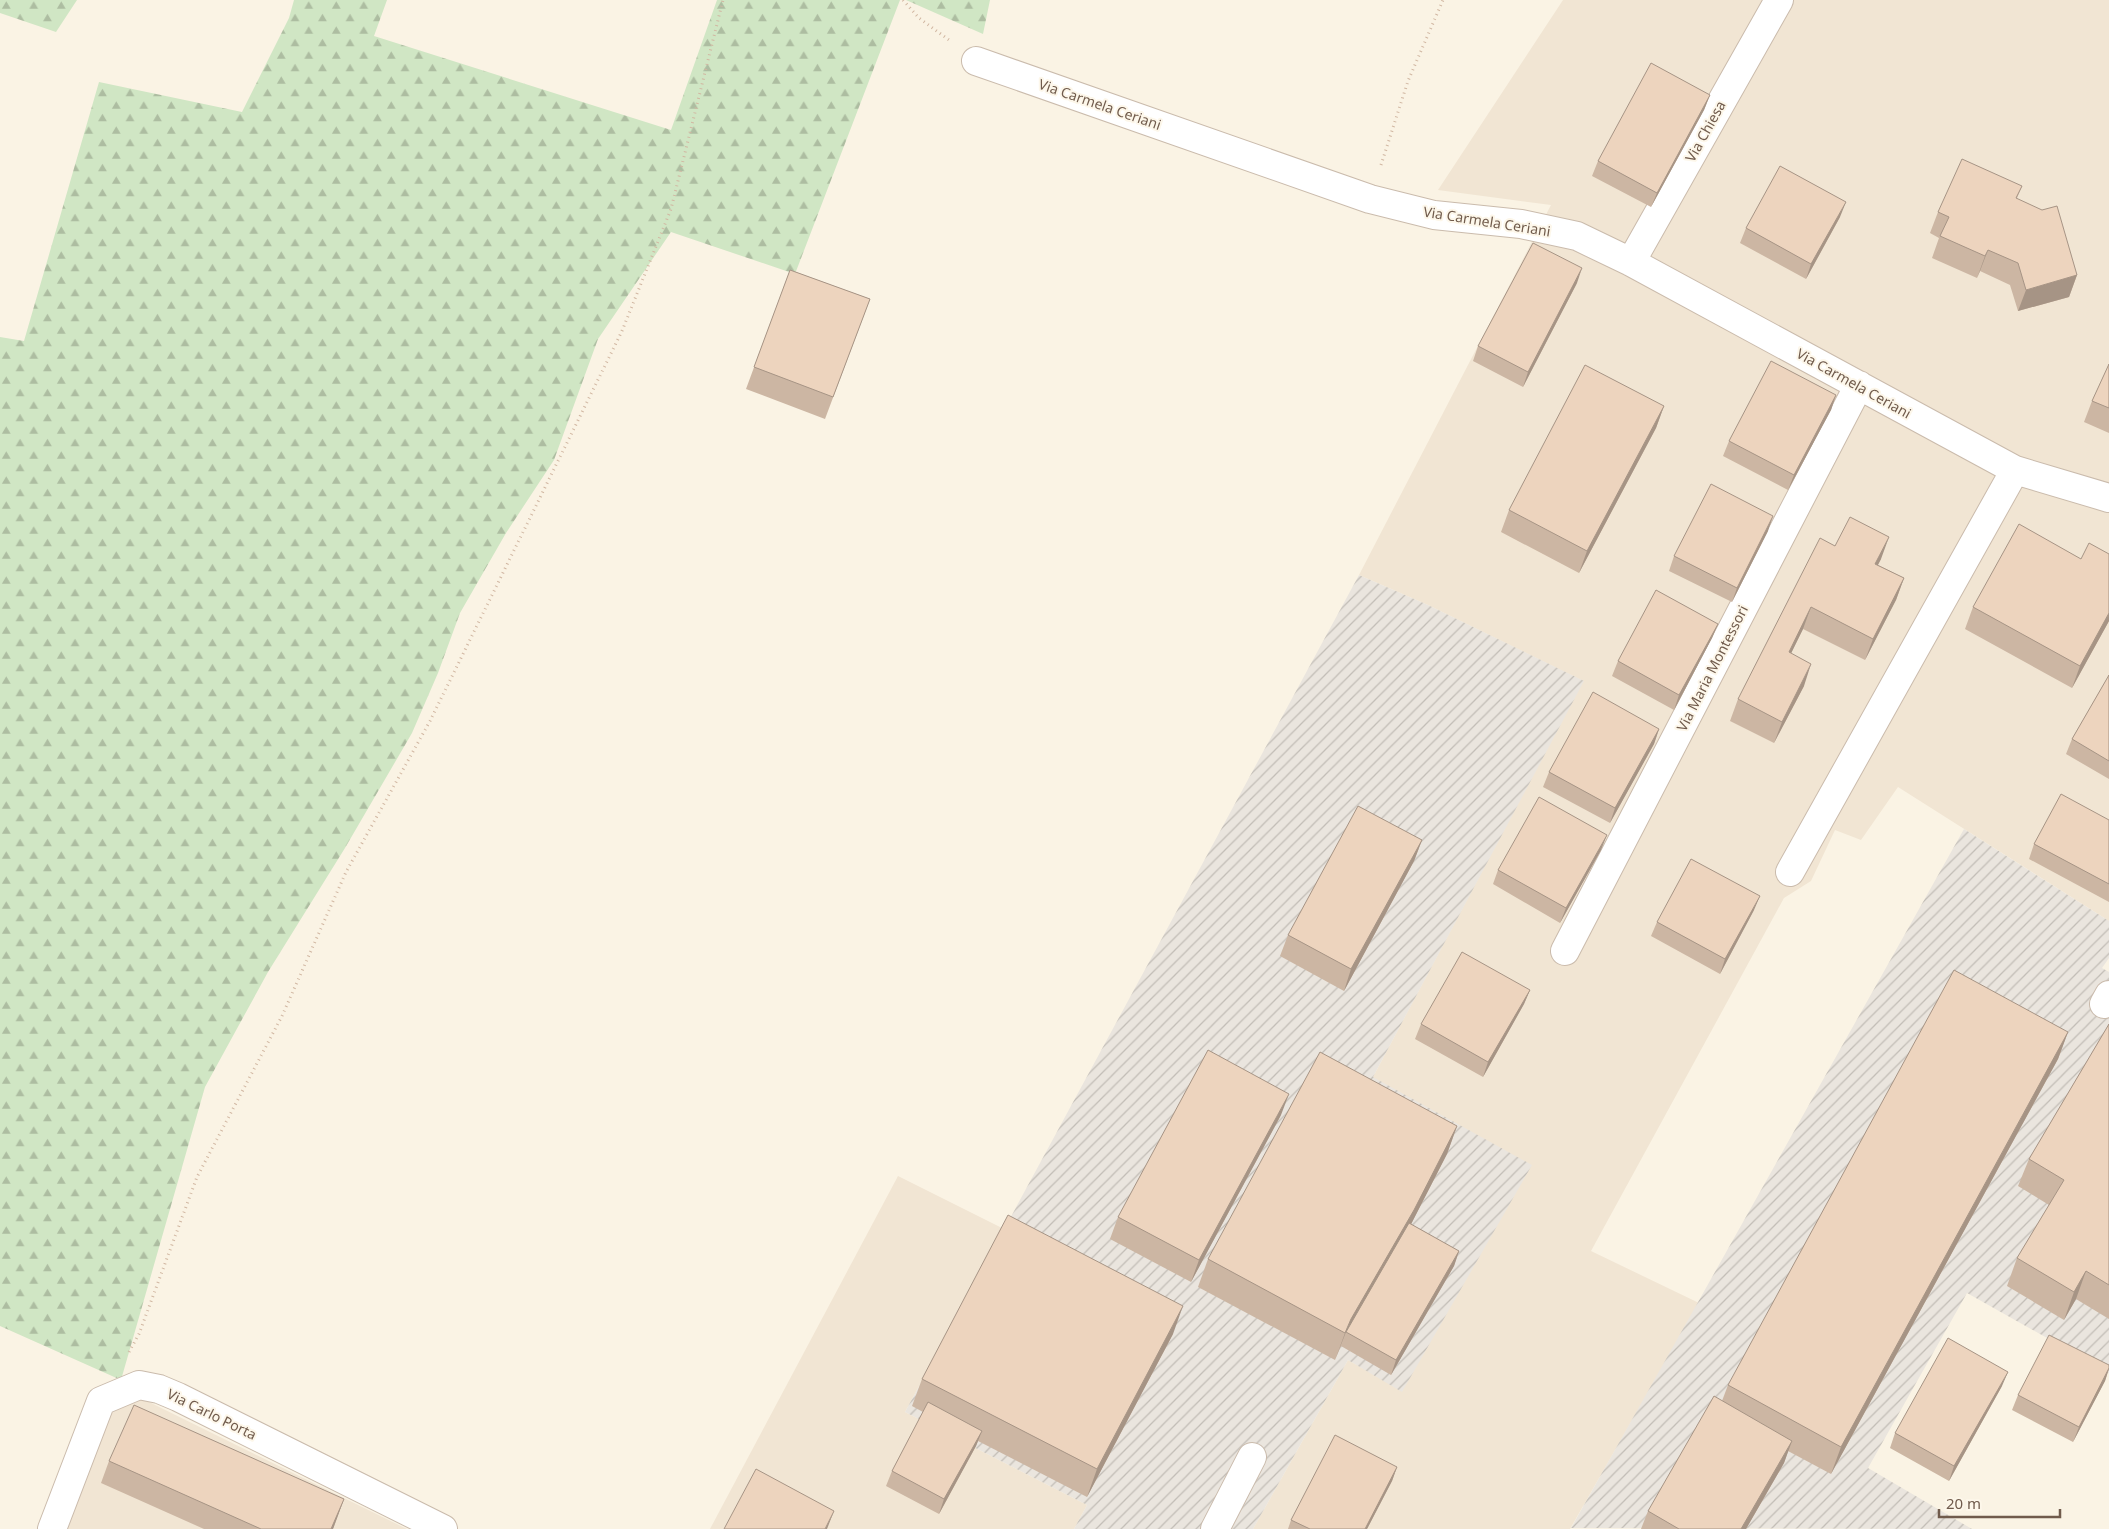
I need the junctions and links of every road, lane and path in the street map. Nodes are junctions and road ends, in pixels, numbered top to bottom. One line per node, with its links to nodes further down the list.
1 (723, 0): 13 (path)
2 (903, 0): 5 (path)
3 (1444, 0): 6 (path)
4 (1779, 0): 7 (street, Via Chiesa)
5 (976, 60): 6 (street, Via Carmela Ceriani)
6 (1370, 199): 7 (street, Via Carmela Ceriani)
7 (1631, 262): 8 (street, Via Carmela Ceriani)
8 (1859, 385): 9 (street, Via Carmela Ceriani); 12 (street, Via Maria Montessori)
9 (2016, 470): 10 (street, Via Carmela Ceriani); 11 (street)
10 (2109, 498)
11 (1790, 872)
12 (1565, 951)
13 (101, 1401): 15 (street); 16 (street, Via Carlo Porta)
14 (1252, 1457): 17 (street)
15 (52, 1529)
16 (443, 1529)
17 (1215, 1529)

